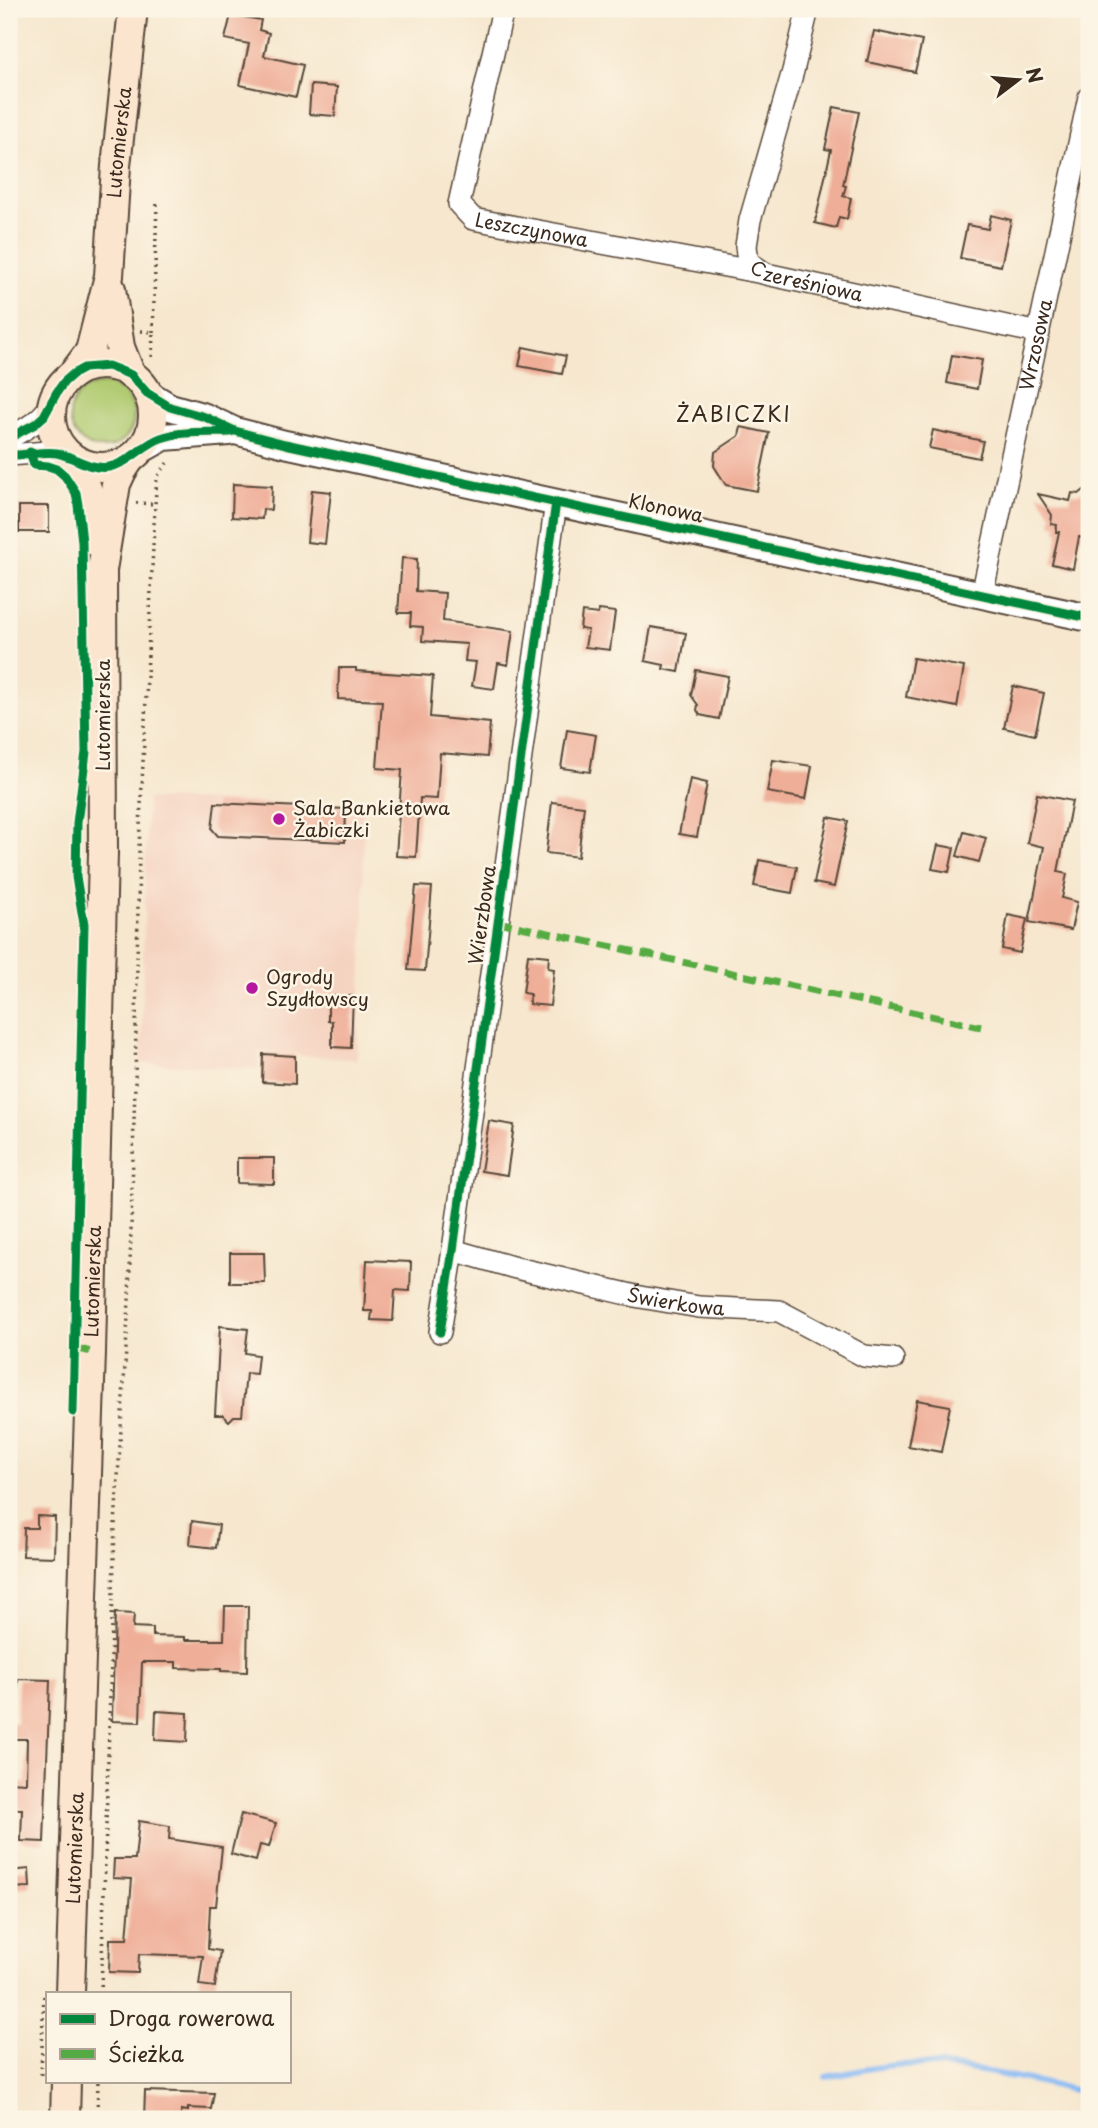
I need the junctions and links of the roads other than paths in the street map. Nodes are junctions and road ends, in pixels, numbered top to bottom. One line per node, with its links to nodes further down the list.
1 (133, 9): 6 (main road, Lutomierska)
2 (503, 9): 5 (street, Leszczynowa)
3 (808, 9): 5 (street, Czereśniowa)
4 (1089, 97): 7 (street, Wrzosowa)
5 (766, 274): 7 (street, Czereśniowa)
6 (109, 276): 8 (main road, Lutomierska); 9 (main road, Lutomierska)
7 (1039, 333): 18 (street, Wrzosowa)
8 (73, 374): 9 (main road); 10 (main road)
9 (144, 378): 11 (street, Klonowa); 14 (main road)
10 (52, 403): 12 (street); 15 (main road)
11 (235, 431): 14 (street, Klonowa); 16 (street, Klonowa)
12 (9, 438)
13 (9, 454): 15 (street)
14 (135, 455): 15 (main road); 17 (main road, Lutomierska)
15 (72, 458): 17 (main road, Lutomierska)
16 (556, 502): 18 (street, Klonowa); 20 (street, Wierzbowa)
17 (102, 570): 23 (main road, Lutomierska)
18 (982, 595): 19 (street, Klonowa)
19 (1089, 618)
20 (453, 1250): 21 (street, Wierzbowa); 22 (street, Świerkowa)
21 (440, 1332)
22 (893, 1359)
23 (69, 1992)
24 (66, 2082): 25 (main road)
25 (65, 2119)

